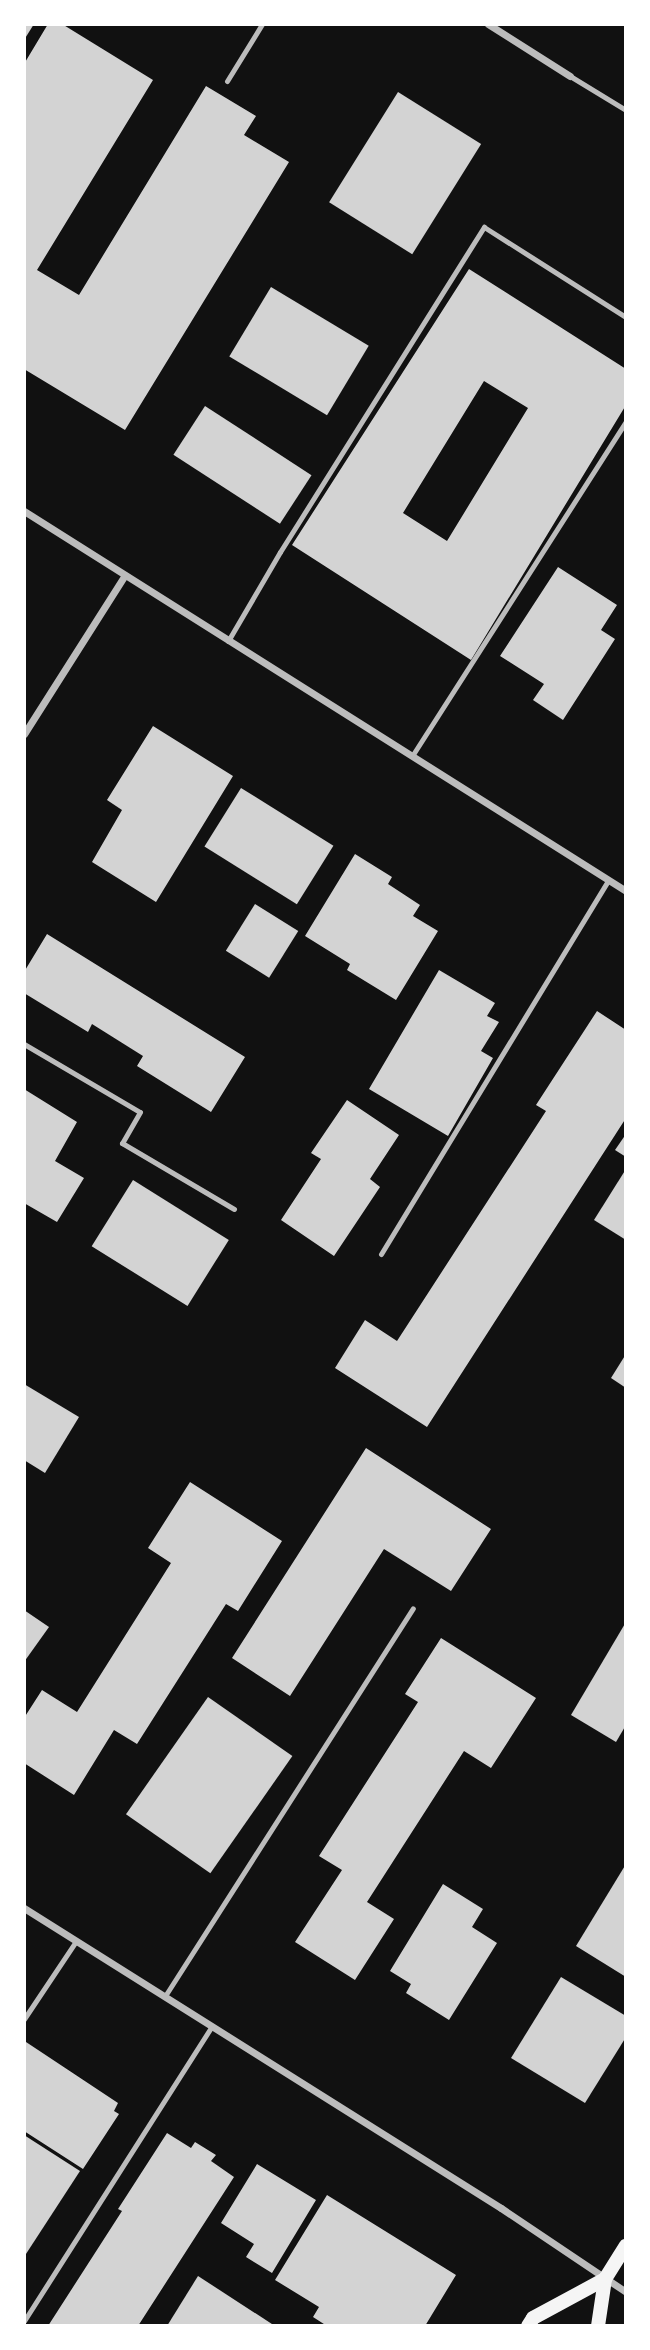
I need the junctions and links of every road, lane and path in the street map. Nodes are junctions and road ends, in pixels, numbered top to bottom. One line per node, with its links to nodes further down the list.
1 (262, 24): 4 (lane)
2 (488, 24): 3 (street)
3 (570, 76): 5 (lane)
4 (227, 81)
5 (625, 110)
6 (625, 317): 10 (lane)
7 (625, 421): 12 (lane)
8 (24, 511): 9 (street)
9 (125, 575): 10 (street); 11 (street)
10 (228, 641): 12 (street)
11 (24, 734)
12 (412, 756): 13 (street)
13 (608, 880): 14 (street); 17 (lane)
14 (625, 891)
15 (24, 1044): 16 (lane)
16 (234, 1209)
17 (381, 1254)
18 (413, 1608): 21 (lane)
19 (24, 1908): 20 (street)
20 (76, 1941): 21 (street); 22 (lane)
21 (166, 1996): 23 (street)
22 (24, 2019)
23 (212, 2026): 25 (street); 27 (lane)
24 (625, 2246): 25 (main road)
25 (605, 2279): 26 (street); 28 (main road); 29 (main road)
26 (625, 2292)
27 (24, 2321)
28 (528, 2326)
29 (598, 2326)

